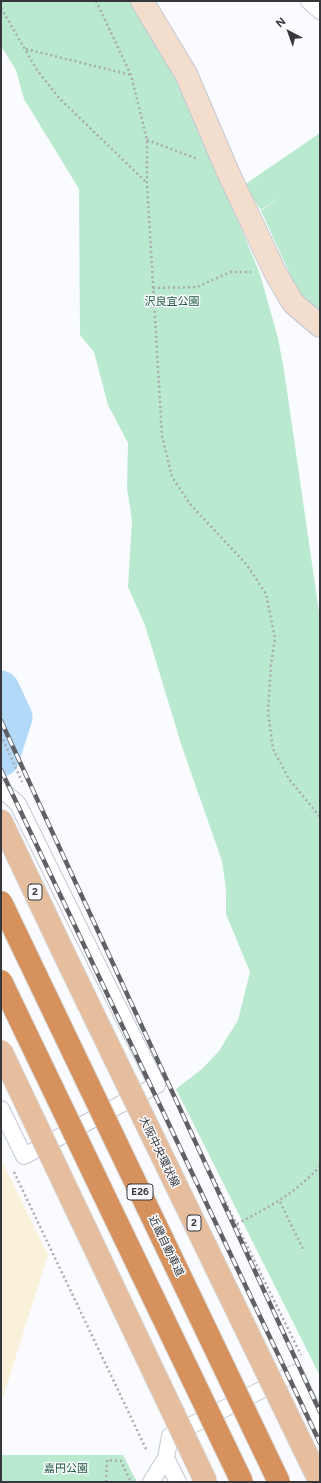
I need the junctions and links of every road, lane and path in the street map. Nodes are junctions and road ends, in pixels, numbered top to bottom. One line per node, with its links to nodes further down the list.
1 (96, 1): 5 (path)
2 (142, 1): 7 (street)
3 (1, 8): 4 (path)
4 (26, 50): 5 (path); 8 (path)
5 (131, 75): 6 (path)
6 (147, 140): 7 (path); 8 (path)
7 (227, 170): 9 (street)
8 (147, 183): 10 (path)
9 (276, 272): 10 (path); 11 (street)
10 (153, 288): 13 (path)
11 (320, 326)
12 (1, 789): 18 (street)
13 (320, 817)
14 (1, 821): 34 (main road, 大阪中央環状線 / 2, bridge)
15 (1, 902): 33 (highway, 近畿自動車道 / E26, bridge)
16 (1, 980): 32 (highway, bridge)
17 (1, 1051): 31 (main road, bridge)
18 (1, 1109)
19 (11, 1165): 25 (path)
20 (320, 1166): 21 (path)
21 (280, 1202): 22 (path); 23 (path)
22 (238, 1224)
23 (303, 1249)
24 (320, 1425): 26 (street)
25 (148, 1451)
26 (166, 1458): 29 (street); 30 (street)
27 (106, 1482): 28 (path)
28 (131, 1482)
29 (151, 1482)
30 (178, 1482)
31 (206, 1482)
32 (242, 1482)
33 (279, 1482)
34 (320, 1482)

